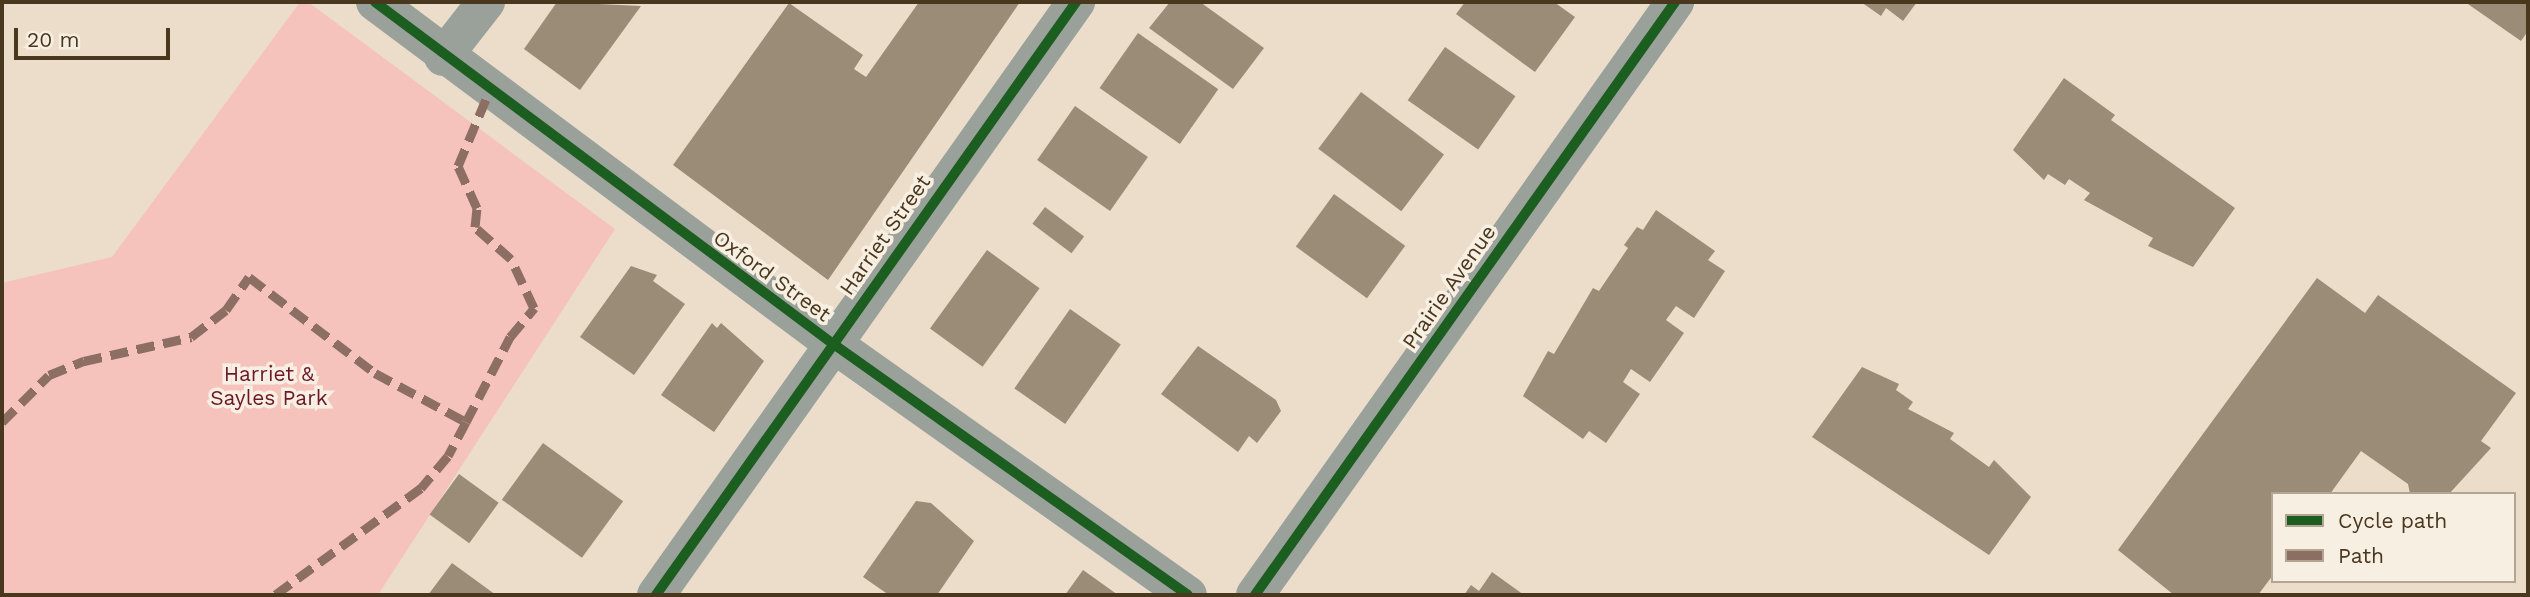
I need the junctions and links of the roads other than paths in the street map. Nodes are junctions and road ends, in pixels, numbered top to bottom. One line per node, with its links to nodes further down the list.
1 (375, 2): 5 (street, Oxford Street)
2 (486, 2): 5 (street)
3 (1076, 2): 6 (street, Harriet Street)
4 (1675, 2): 9 (street, Prairie Avenue)
5 (443, 57): 6 (street, Oxford Street)
6 (832, 343): 7 (street, Harriet Street); 8 (street, Oxford Street)
7 (656, 595)
8 (1188, 595)
9 (1255, 595)

